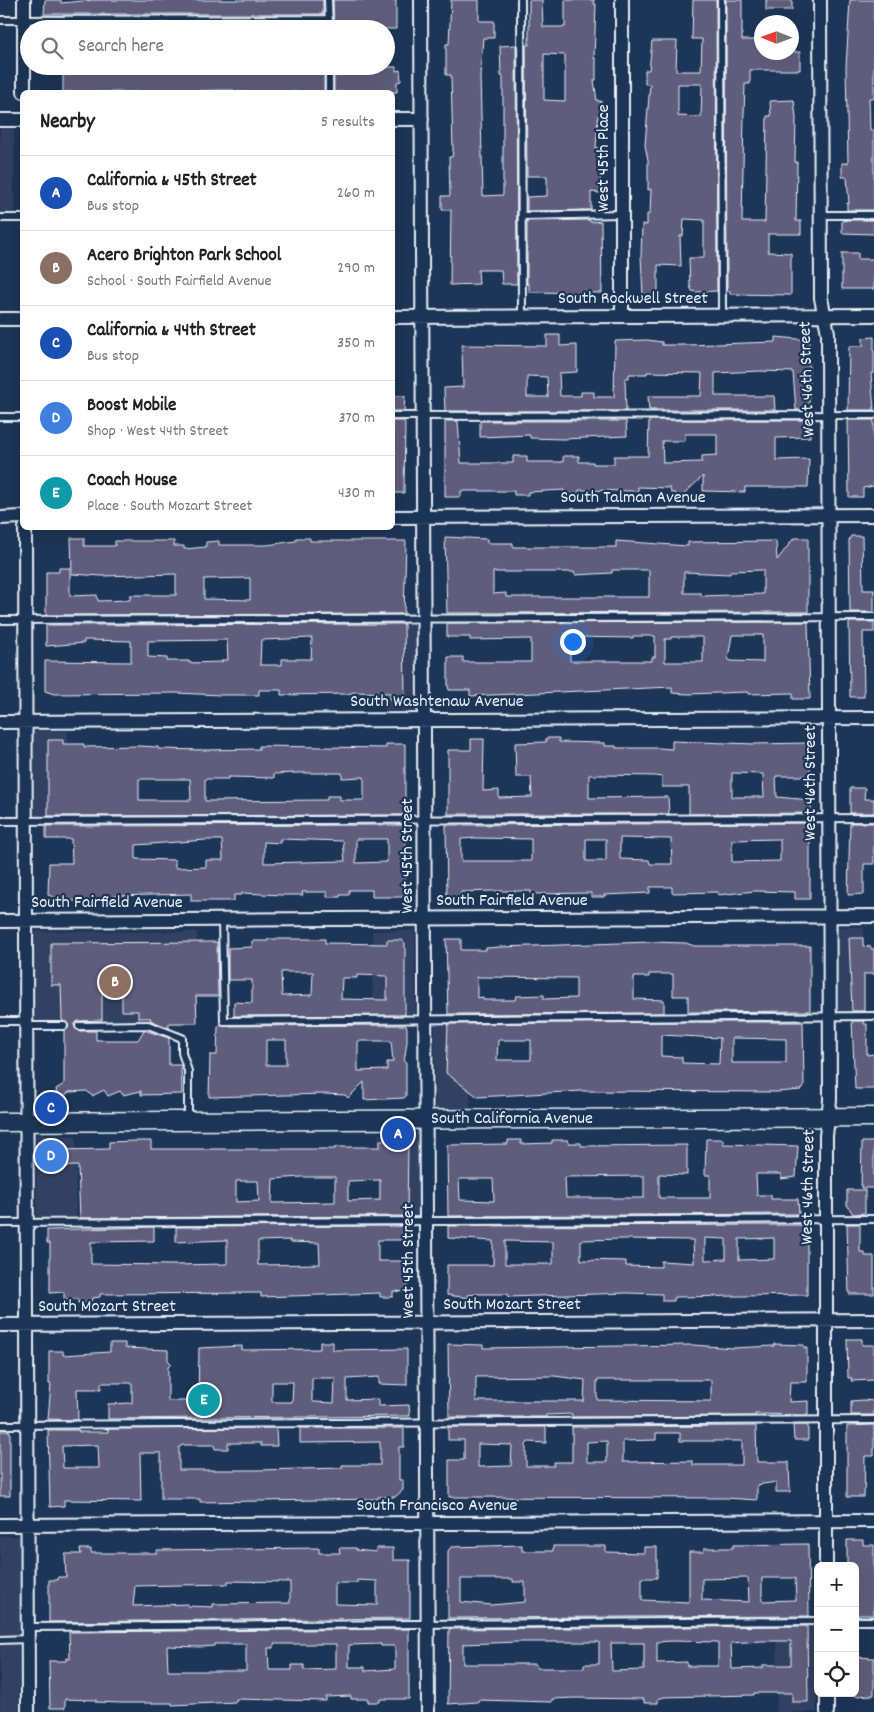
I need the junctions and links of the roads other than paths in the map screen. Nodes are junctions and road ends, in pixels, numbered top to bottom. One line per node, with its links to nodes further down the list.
1 (24, 0): 10 (street)
2 (328, 0): 8 (lane)
3 (421, 0): 16 (street, West 45th Street)
4 (521, 0): 22 (lane)
5 (622, 0): 19 (street, West 45th Place)
6 (721, 0): 27 (lane)
7 (820, 0): 21 (street, West 46th Street)
8 (328, 19): 10 (lane)
9 (0, 20): 10 (lane)
10 (24, 20)
11 (24, 75): 13 (street)
12 (329, 75): 14 (lane)
13 (24, 90)
14 (329, 90)
15 (395, 118): 16 (street)
16 (422, 118): 30 (street, West 45th Street)
17 (0, 120): 18 (street)
18 (20, 120)
19 (622, 214): 22 (lane); 26 (street, West 45th Place)
20 (874, 214): 21 (lane)
21 (820, 215): 28 (street, West 46th Street)
22 (522, 216): 31 (lane)
23 (0, 218): 24 (lane)
24 (20, 218)
25 (874, 315): 28 (street, South Rockwell Street)
26 (622, 316): 27 (street, South Rockwell Street); 31 (street, South Rockwell Street)
27 (722, 316): 28 (street, South Rockwell Street)
28 (824, 316): 34 (street, West 46th Street)
29 (395, 317): 30 (street, South Rockwell Street)
30 (423, 317): 31 (street, South Rockwell Street); 37 (street, West 45th Street)
31 (522, 317)
32 (0, 319): 33 (street)
33 (20, 319)
34 (828, 415): 35 (lane); 37 (lane); 40 (street, West 46th Street)
35 (874, 415)
36 (395, 416): 37 (lane)
37 (424, 416): 43 (street, West 45th Street)
38 (0, 417): 39 (lane)
39 (20, 417)
40 (828, 515): 41 (street, South Talman Avenue); 43 (street, South Talman Avenue); 47 (street, West 46th Street)
41 (874, 515)
42 (395, 517): 43 (street, South Talman Avenue)
43 (424, 517): 49 (street, West 45th Street)
44 (0, 518): 45 (street)
45 (20, 518)
46 (25, 530): 51 (street)
47 (828, 617): 48 (lane); 49 (lane); 52 (street, West 46th Street)
48 (874, 617)
49 (424, 618): 51 (lane); 54 (street, West 45th Street)
50 (0, 620): 51 (lane)
51 (26, 620): 56 (street)
52 (829, 718): 53 (street, South Washtenaw Avenue); 54 (street, South Washtenaw Avenue); 57 (street, West 46th Street)
53 (874, 718)
54 (424, 720): 56 (street, South Washtenaw Avenue); 59 (street, West 45th Street)
55 (0, 722): 56 (street, South Washtenaw Avenue)
56 (26, 722): 61 (street)
57 (829, 818): 58 (lane); 59 (lane); 62 (street, West 46th Street)
58 (874, 818)
59 (425, 819): 61 (lane); 64 (street, West 45th Street)
60 (0, 821): 61 (lane)
61 (26, 821): 67 (street)
62 (829, 916): 63 (street, South Fairfield Avenue); 64 (street, South Fairfield Avenue); 68 (street, West 46th Street)
63 (874, 916)
64 (425, 919): 65 (street, South Fairfield Avenue); 70 (street, West 45th Street)
65 (222, 920): 67 (street, South Fairfield Avenue); 70 (lane)
66 (0, 921): 67 (street, South Fairfield Avenue)
67 (26, 921): 72 (street)
68 (830, 1016): 69 (lane); 70 (lane); 75 (street, West 46th Street)
69 (874, 1016)
70 (426, 1019): 77 (street, West 45th Street)
71 (0, 1021): 72 (lane)
72 (27, 1024): 73 (lane); 80 (street)
73 (64, 1026)
74 (79, 1026): 78 (lane)
75 (828, 1117): 76 (main road, South California Avenue); 77 (main road, South California Avenue); 82 (street, West 46th Street)
76 (874, 1117)
77 (426, 1120): 78 (main road, South California Avenue); 83 (street, West 45th Street)
78 (188, 1121): 80 (main road, South California Avenue)
79 (0, 1122): 80 (main road, South California Avenue)
80 (27, 1122): 85 (street)
81 (874, 1218): 82 (lane)
82 (826, 1219): 83 (lane); 86 (street, West 46th Street)
83 (427, 1221): 85 (lane); 88 (street, West 45th Street)
84 (0, 1223): 85 (lane)
85 (27, 1223): 89 (street)
86 (826, 1320): 87 (street, South Mozart Street); 88 (street, South Mozart Street); 91 (street, West 46th Street)
87 (874, 1320)
88 (427, 1323): 89 (street, South Mozart Street); 93 (street, West 45th Street)
89 (27, 1325): 90 (street, South Mozart Street); 95 (street)
90 (0, 1326)
91 (826, 1420): 92 (lane); 93 (lane); 96 (street, West 46th Street)
92 (874, 1420)
93 (427, 1422): 95 (lane); 98 (street, West 45th Street)
94 (0, 1425): 95 (lane)
95 (28, 1425): 99 (street)
96 (826, 1521): 97 (street, South Francisco Avenue); 98 (street, South Francisco Avenue); 101 (street, West 46th Street)
97 (874, 1521)
98 (428, 1523): 99 (street, South Francisco Avenue); 105 (street, West 45th Street)
99 (28, 1525): 100 (street, South Francisco Avenue); 106 (street)
100 (0, 1526)
101 (826, 1562)
102 (814, 1621): 105 (lane)
103 (859, 1621): 104 (lane)
104 (874, 1621)
105 (428, 1624): 106 (lane); 110 (street, West 45th Street)
106 (28, 1633): 107 (lane); 109 (street)
107 (0, 1640)
108 (827, 1697): 111 (street)
109 (28, 1712)
110 (428, 1712)
111 (827, 1712)

